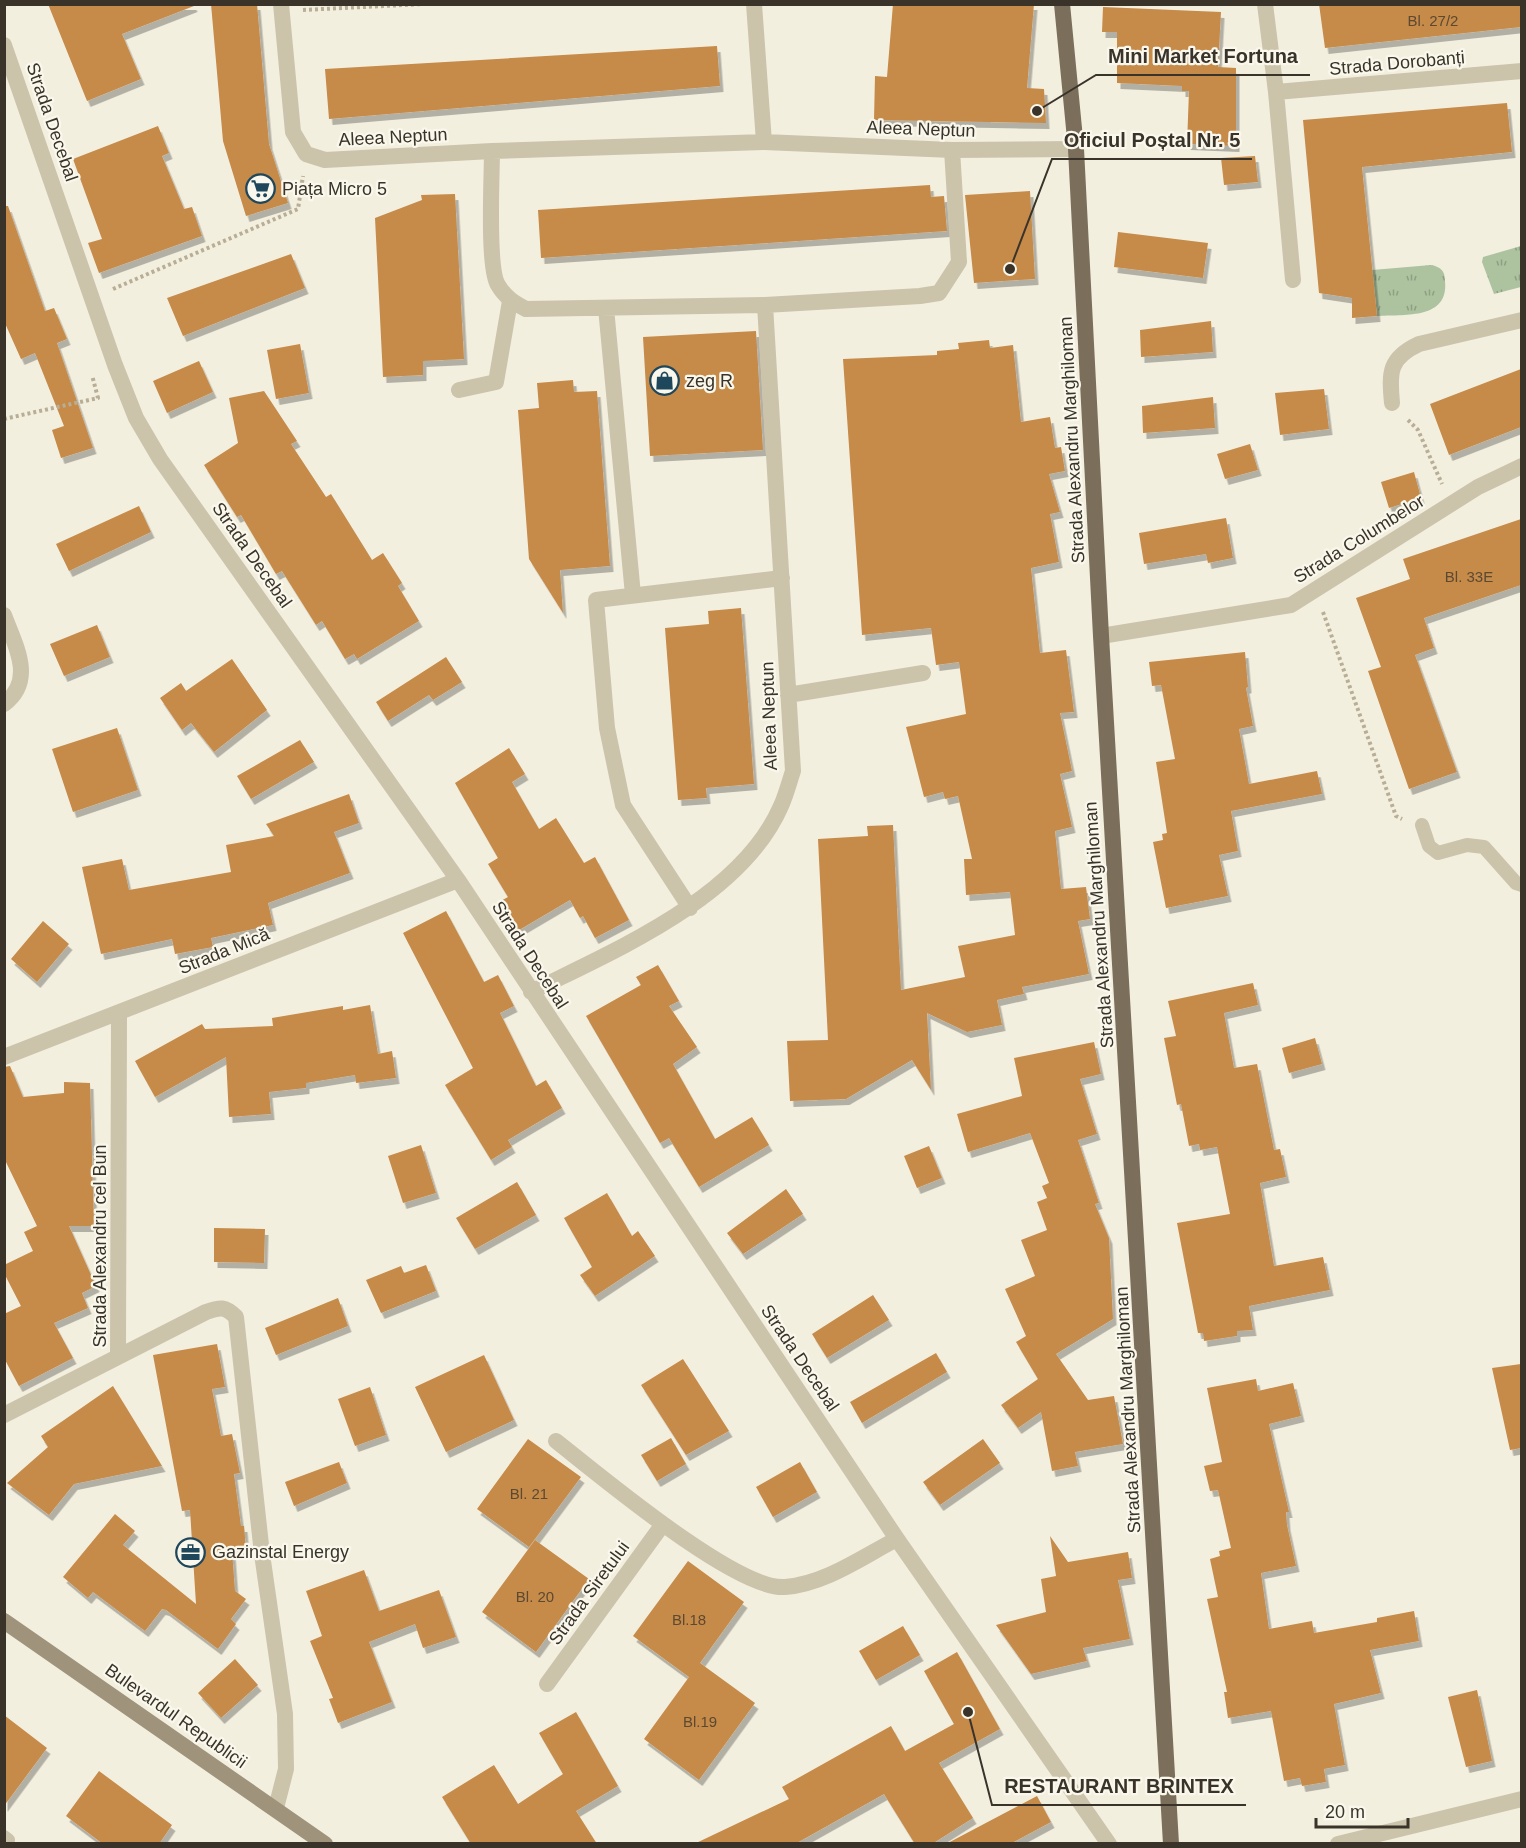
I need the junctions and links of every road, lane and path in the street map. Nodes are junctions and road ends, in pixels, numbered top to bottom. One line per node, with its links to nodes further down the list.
1 (424, 4): 5 (path)
2 (754, 4): 9 (street)
3 (1062, 4): 10 (main road, Strada Alexandru Marghiloman)
4 (1265, 4): 8 (street)
5 (281, 8): 13 (street)
6 (4, 45): 20 (street, Strada Decebal)
7 (1521, 72): 8 (street, Strada Dorobanți)
8 (1276, 92): 14 (street)
9 (764, 142): 11 (street, Aleea Neptun); 12 (street, Aleea Neptun)
10 (1076, 149): 11 (street, Aleea Neptun); 30 (main road, Strada Alexandru Marghiloman)
11 (952, 150): 17 (street)
12 (492, 151): 13 (street, Aleea Neptun); 16 (street)
13 (306, 154): 15 (path)
14 (1293, 280)
15 (107, 291)
16 (510, 301): 18 (street); 21 (street)
17 (765, 305): 18 (street); 26 (street, Aleea Neptun)
18 (606, 308): 28 (street)
19 (1521, 320): 22 (street)
20 (115, 364): 23 (path); 35 (street, Strada Decebal)
21 (459, 390)
22 (1392, 403): 25 (path)
23 (4, 419)
24 (1521, 466): 25 (street, Strada Columbelor)
25 (1450, 504): 27 (street, Strada Columbelor)
26 (782, 578): 28 (street); 32 (street, Aleea Neptun)
27 (1316, 592): 30 (street, Strada Columbelor); 34 (path)
28 (633, 595): 37 (street)
29 (4, 615): 33 (street)
30 (1101, 636): 52 (main road, Strada Alexandru Marghiloman)
31 (923, 673): 32 (street)
32 (788, 694): 37 (street, Aleea Neptun)
33 (4, 704)
34 (1422, 825): 36 (lane)
35 (458, 880): 38 (street, Strada Decebal); 39 (street, Strada Mică)
36 (1521, 885)
37 (690, 908): 38 (street, Aleea Neptun)
38 (531, 992): 45 (street, Strada Decebal)
39 (119, 1014): 40 (street, Strada Mică); 41 (street, Strada Alexandru cel Bun)
40 (4, 1057)
41 (118, 1356): 42 (street); 49 (street, Strada Alexandru cel Bun)
42 (4, 1415)
43 (556, 1441): 44 (street)
44 (663, 1524): 45 (street); 47 (street, Strada Siretului)
45 (897, 1539): 51 (street, Strada Decebal)
46 (4, 1621): 49 (main road, Bulevardul Republicii)
47 (547, 1684)
48 (1521, 1799): 53 (street)
49 (276, 1809): 50 (main road, Bulevardul Republicii)
50 (326, 1844)
51 (1109, 1844)
52 (1171, 1844)
53 (1338, 1844)

